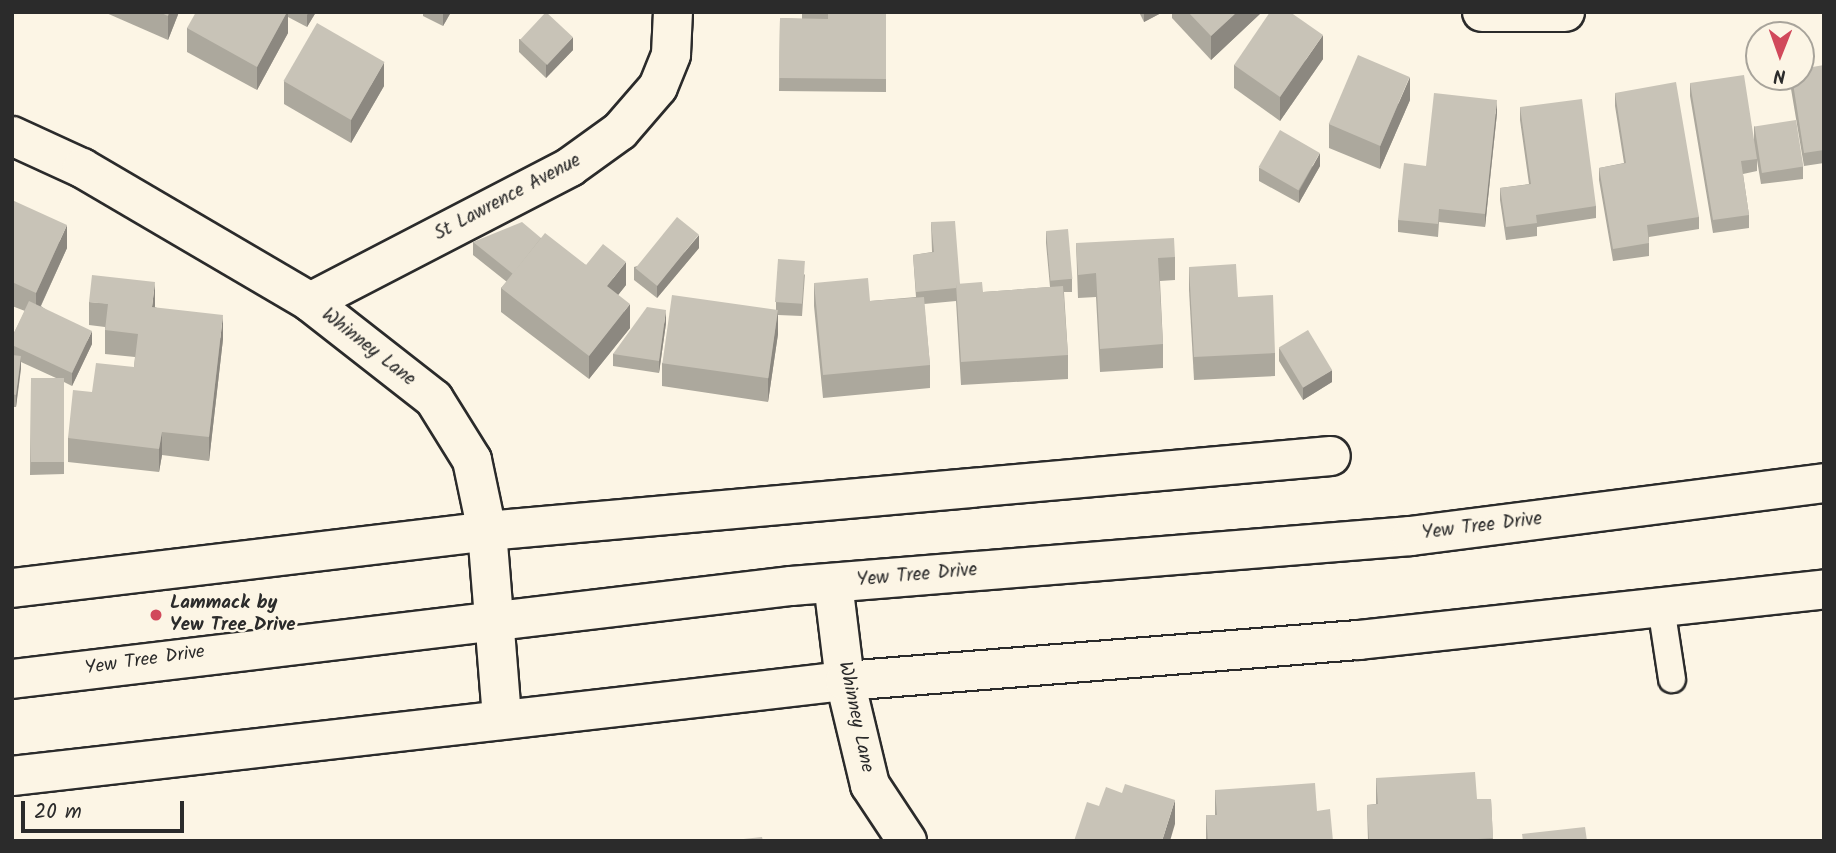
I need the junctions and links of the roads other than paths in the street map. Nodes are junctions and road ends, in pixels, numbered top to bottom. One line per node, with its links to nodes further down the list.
1 (673, 12): 5 (main road, St Lawrence Avenue)
2 (1482, 12): 3 (main road)
3 (1565, 12)
4 (12, 136): 5 (main road, Whinney Lane)
5 (310, 302): 8 (main road, Whinney Lane)
6 (1331, 456): 8 (main road)
7 (1824, 483): 9 (main road, Yew Tree Drive)
8 (487, 531): 10 (main road); 13 (main road, Whinney Lane)
9 (833, 583): 13 (main road, Yew Tree Drive); 16 (main road, Whinney Lane)
10 (12, 588)
11 (1824, 589): 12 (main road)
12 (1661, 607): 15 (lane); 16 (main road)
13 (489, 621): 14 (main road, Yew Tree Drive); 17 (main road, Whinney Lane)
14 (12, 679)
15 (1672, 679)
16 (845, 681): 17 (main road); 19 (main road, Whinney Lane)
17 (502, 718): 18 (main road)
18 (12, 776)
19 (907, 841)

